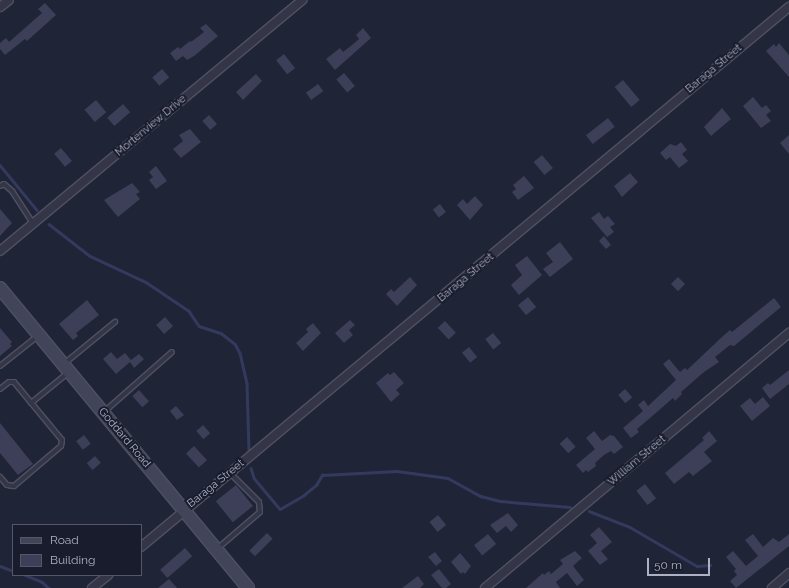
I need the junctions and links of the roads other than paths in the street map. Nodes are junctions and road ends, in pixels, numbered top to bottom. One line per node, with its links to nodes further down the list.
1 (9, 0): 4 (street)
2 (302, 0): 6 (street, Mortenview Drive)
3 (789, 6): 18 (street, Baraga Street)
4 (0, 7)
5 (0, 186): 6 (lane)
6 (34, 223): 7 (street, Mortenview Drive)
7 (0, 251)
8 (0, 288): 11 (main road, Goddard Road)
9 (115, 322): 14 (lane)
10 (789, 333): 27 (street, William Street)
11 (39, 335): 13 (lane); 14 (main road, Goddard Road)
12 (172, 352): 17 (lane)
13 (0, 366)
14 (66, 368): 16 (lane); 17 (main road, Goddard Road)
15 (0, 389): 16 (lane)
16 (31, 403): 19 (lane)
17 (103, 412): 20 (main road, Goddard Road)
18 (230, 473): 20 (street, Baraga Street); 22 (lane)
19 (0, 477)
20 (184, 511): 21 (street, Baraga Street); 22 (main road, Goddard Road)
21 (142, 546)
22 (216, 550): 26 (main road, Goddard Road)
23 (789, 573): 28 (street)
24 (107, 576): 25 (street)
25 (92, 588)
26 (248, 588)
27 (485, 588)
28 (772, 588)

